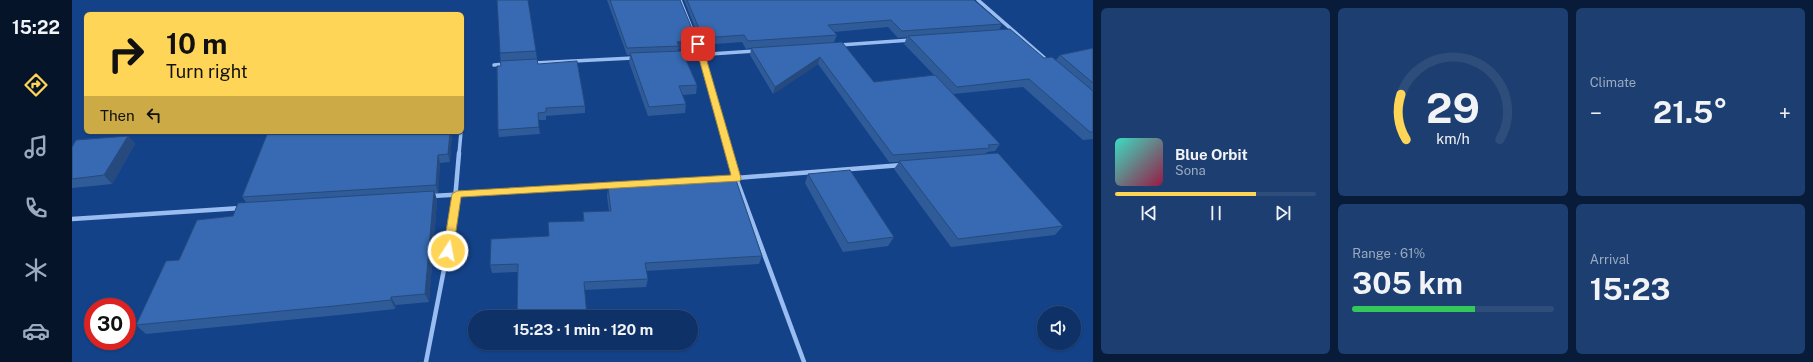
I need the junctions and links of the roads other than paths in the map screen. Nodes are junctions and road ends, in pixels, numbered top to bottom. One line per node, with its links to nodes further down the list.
1 (680, 0): 8 (street)
2 (978, 0): 4 (street)
3 (1008, 33): 4 (street)
4 (1016, 33): 12 (street)
5 (914, 40): 6 (street)
6 (835, 46)
7 (757, 51): 8 (street)
8 (702, 55): 9 (street); 17 (street)
9 (671, 57)
10 (640, 58): 11 (street)
11 (532, 63)
12 (1051, 63)
13 (509, 64): 14 (street)
14 (494, 65)
15 (461, 134): 18 (street)
16 (907, 165): 17 (street)
17 (736, 178): 18 (street); 23 (street)
18 (457, 194): 19 (street); 22 (street)
19 (426, 196)
20 (245, 208): 21 (street)
21 (72, 219)
22 (426, 362)
23 (804, 362)

